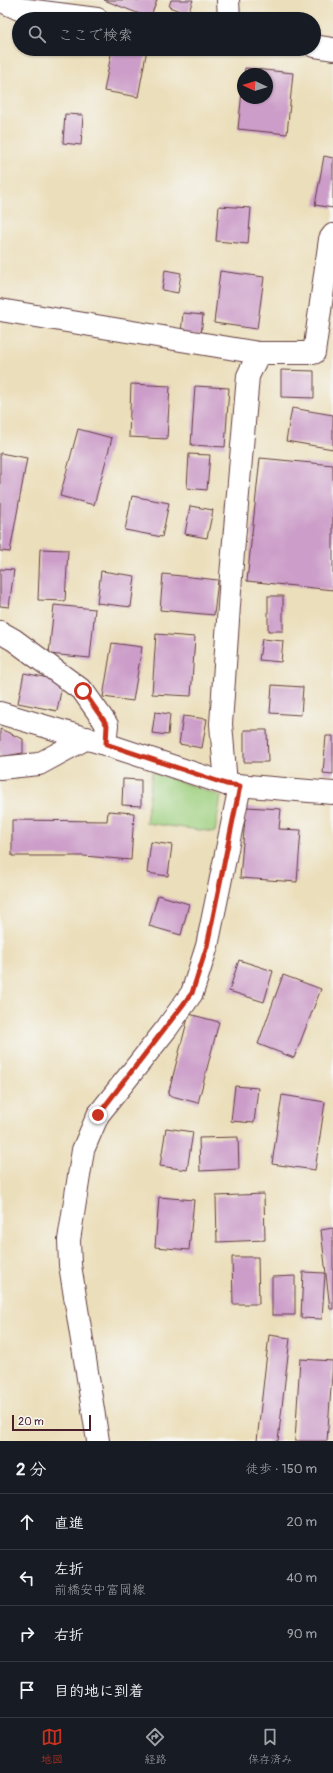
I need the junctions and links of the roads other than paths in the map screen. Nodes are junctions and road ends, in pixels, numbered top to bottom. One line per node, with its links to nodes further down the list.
1 (0, 0): 3 (street)
2 (228, 0): 4 (street)
3 (42, 12)
4 (229, 12)
5 (321, 47): 6 (street)
6 (333, 49)
7 (332, 238): 9 (street)
8 (0, 310): 9 (street)
9 (258, 353): 14 (street)
10 (0, 632): 12 (street)
11 (0, 713): 12 (street)
12 (96, 741): 13 (street); 14 (street)
13 (0, 768)
14 (233, 784): 15 (street); 16 (street)
15 (333, 793)
16 (98, 1441)

